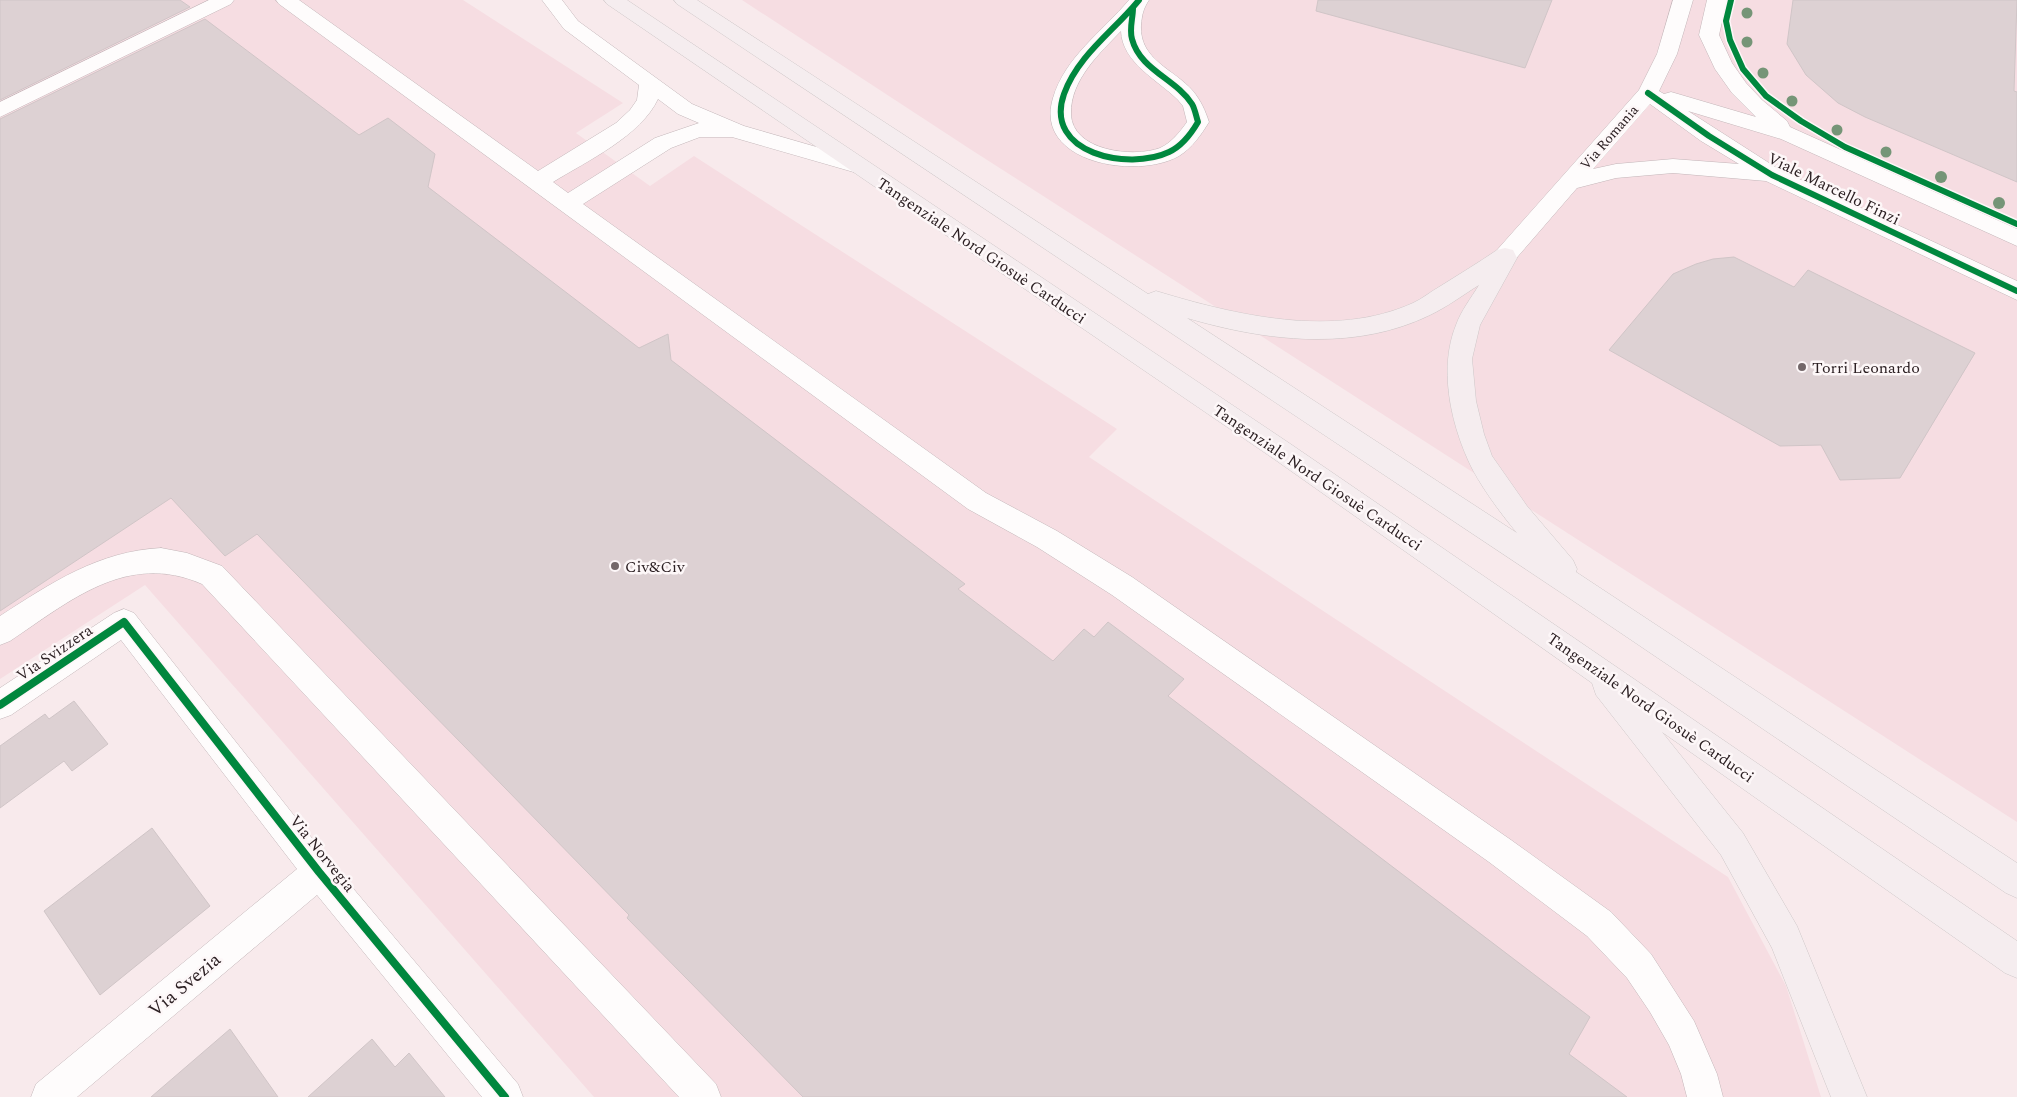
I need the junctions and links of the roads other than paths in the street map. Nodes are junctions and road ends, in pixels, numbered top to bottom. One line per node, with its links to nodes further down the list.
1 (224, 0): 11 (street)
2 (286, 0): 16 (street)
3 (552, 0): 9 (street)
4 (614, 0): 14 (highway, Tangenziale Nord Giosuè Carducci)
5 (684, 0): 21 (highway)
6 (1683, 0): 10 (street, Via Romania)
7 (1718, 0): 13 (street, Viale Marcello Finzi)
8 (1136, 4): 8 (street)
9 (650, 84): 12 (street); 16 (street)
10 (1648, 93): 13 (street, Viale Marcello Finzi); 15 (street, Viale Marcello Finzi); 17 (street, Via Romania)
11 (0, 110)
12 (736, 131): 14 (street); 18 (street)
13 (1789, 134): 19 (street, Viale Marcello Finzi)
14 (857, 166): 26 (highway, Tangenziale Nord Giosuè Carducci)
15 (1772, 175): 17 (street, Viale Marcello Finzi); 22 (street, Viale Marcello Finzi)
16 (538, 182): 18 (street)
17 (1568, 183): 20 (street, Via Romania)
18 (567, 204): 34 (street)
19 (2017, 238)
20 (1505, 256): 21 (highway); 23 (highway)
21 (1119, 288): 23 (highway)
22 (2017, 291)
23 (1579, 590): 29 (highway)
24 (124, 622): 27 (street, Via Svizzera); 28 (street, Via Norvegia)
25 (0, 632): 33 (street)
26 (1588, 662): 30 (highway, Tangenziale Nord Giosuè Carducci); 35 (highway)
27 (0, 705)
28 (319, 872): 31 (street, Via Svezia); 32 (street, Via Norvegia)
29 (2017, 882)
30 (2017, 961)
31 (49, 1097)
32 (505, 1097)
33 (703, 1097)
34 (1705, 1097)
35 (1849, 1097)

